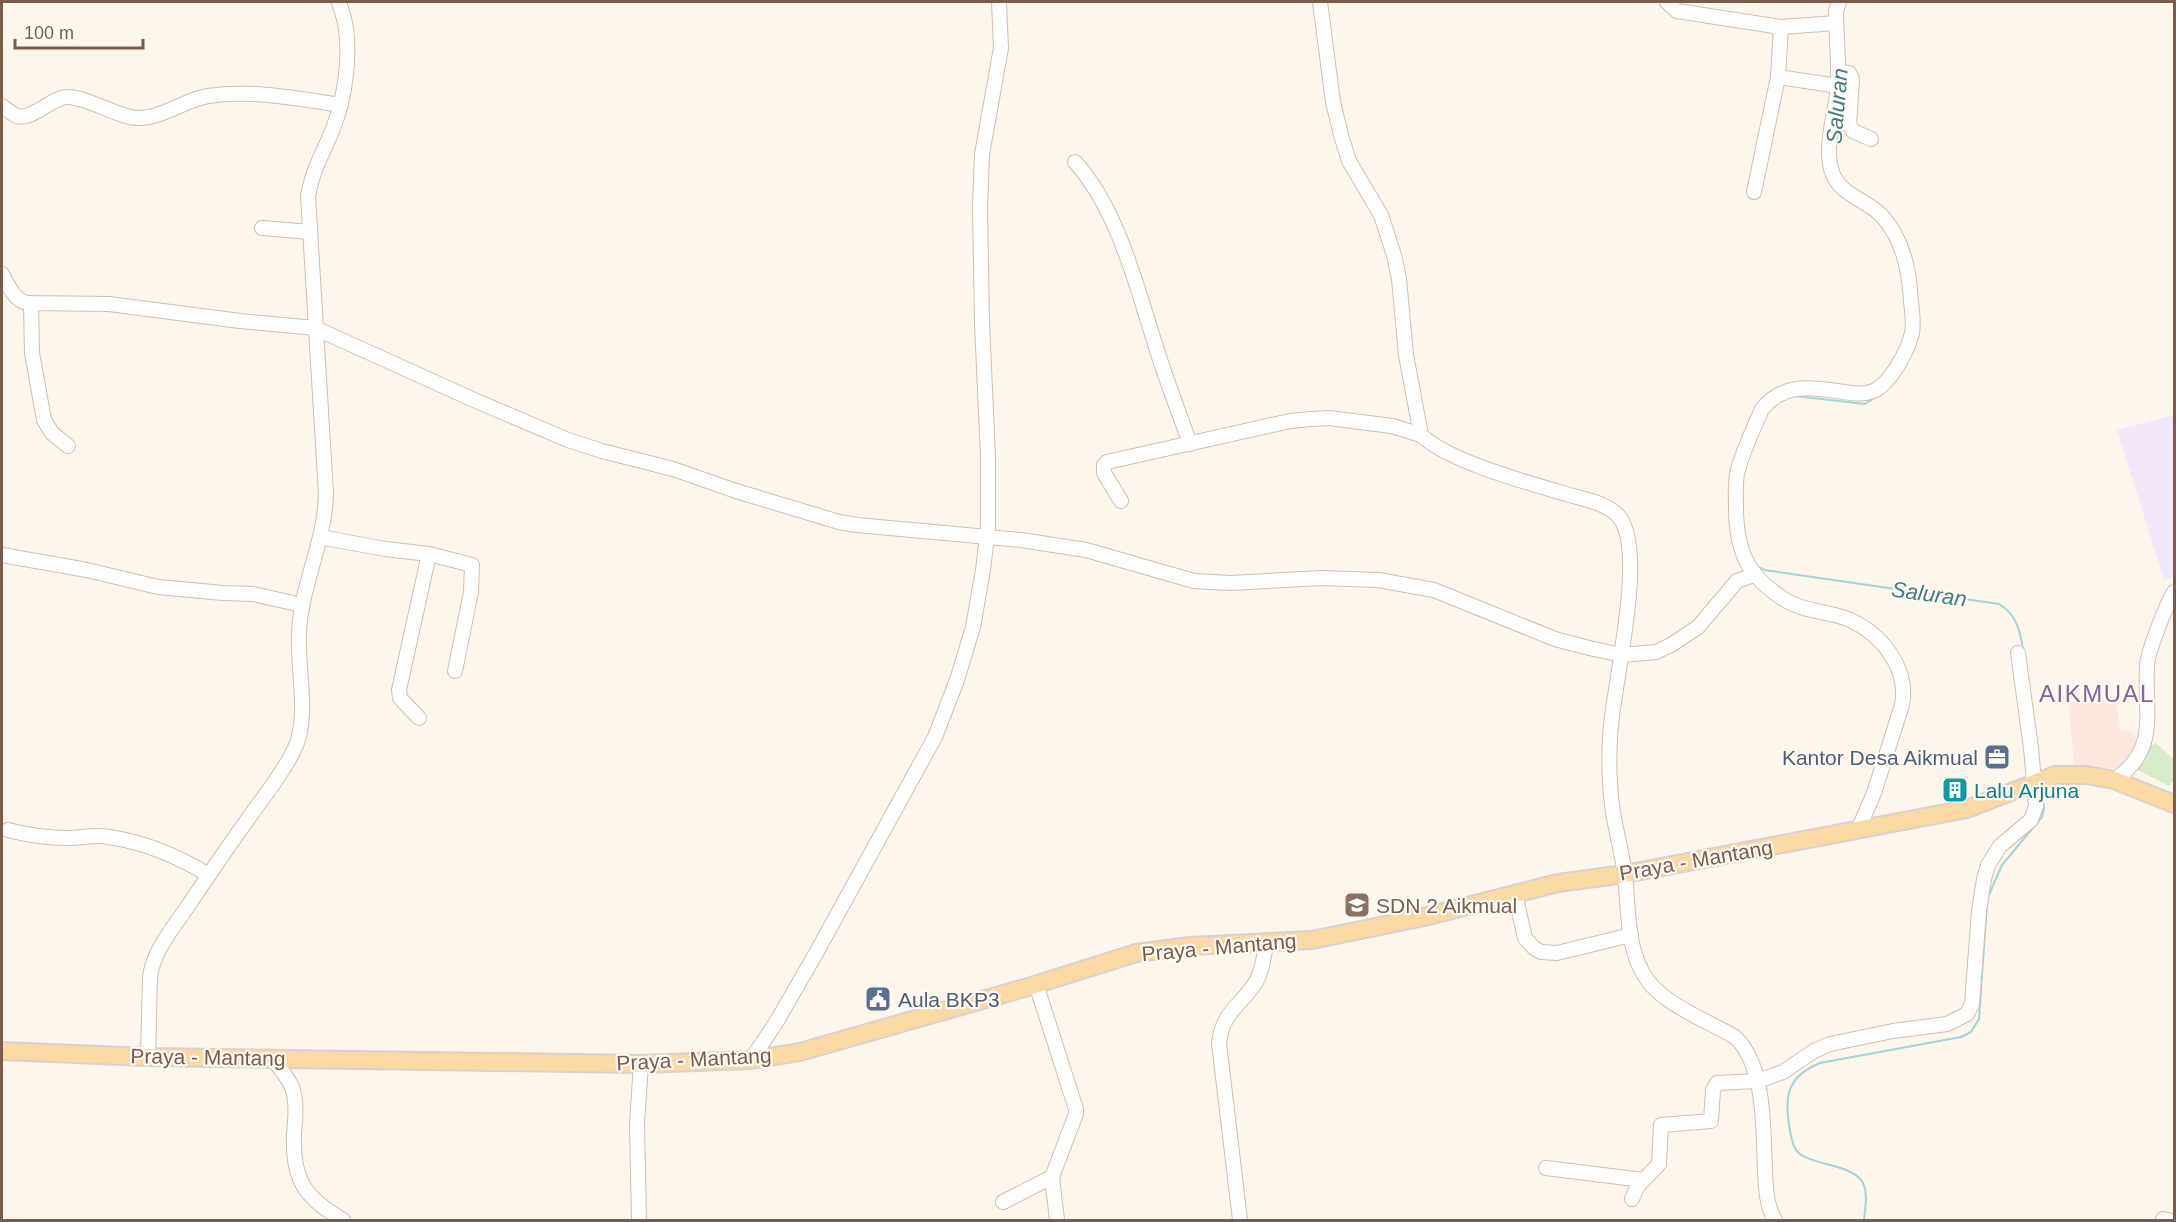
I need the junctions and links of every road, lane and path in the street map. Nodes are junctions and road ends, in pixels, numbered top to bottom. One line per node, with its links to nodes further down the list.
1 (339, 2): 10 (street)
2 (999, 2): 25 (street)
3 (1320, 2): 20 (street)
4 (1666, 2): 7 (street)
5 (1839, 2): 6 (street)
6 (1836, 23): 7 (street); 8 (street)
7 (1781, 27): 9 (street)
8 (1841, 76): 9 (street); 12 (street); 28 (street)
9 (1778, 77): 14 (street)
10 (341, 105): 11 (street); 16 (street)
11 (2, 106)
12 (1871, 139)
13 (1075, 162): 21 (street)
14 (1754, 192)
15 (262, 228): 16 (street)
16 (310, 232): 19 (street)
17 (2, 274): 18 (street)
18 (31, 303): 19 (street); 22 (street)
19 (315, 328): 24 (street); 25 (street)
20 (1421, 435): 21 (street); 32 (street)
21 (1190, 444): 23 (street)
22 (68, 446)
23 (1121, 501)
24 (320, 537): 26 (street); 30 (street)
25 (987, 538): 32 (street); 49 (street)
26 (429, 554): 33 (street); 34 (street)
27 (2, 555): 30 (street)
28 (1754, 575): 32 (street); 38 (street)
29 (2175, 592): 35 (street)
30 (302, 605): 41 (street)
31 (2018, 653): 36 (street)
32 (1622, 655): 40 (street)
33 (456, 671)
34 (418, 718)
35 (2114, 780): 36 (main road, Praya - Mantang); 37 (main road, Praya - Mantang)
36 (2035, 782): 38 (main road, Praya - Mantang); 51 (street)
37 (2175, 804)
38 (1869, 828): 40 (main road, Praya - Mantang)
39 (8, 830): 41 (street)
40 (1625, 874): 42 (main road, Praya - Mantang); 43 (street)
41 (209, 876): 47 (street)
42 (1515, 894): 43 (street); 44 (main road, Praya - Mantang)
43 (1631, 935): 51 (street)
44 (1266, 943): 45 (main road, Praya - Mantang); 60 (street)
45 (1036, 984): 49 (main road, Praya - Mantang); 53 (street)
46 (2, 1051): 47 (main road, Praya - Mantang)
47 (148, 1057): 48 (main road, Praya - Mantang)
48 (272, 1058): 50 (main road, Praya - Mantang); 57 (street)
49 (751, 1060): 50 (main road, Praya - Mantang)
50 (641, 1064): 58 (street)
51 (1756, 1081): 54 (street); 61 (street)
52 (1546, 1168): 54 (street)
53 (1052, 1177): 56 (street); 59 (street)
54 (1643, 1180): 55 (street)
55 (1632, 1199)
56 (1003, 1202)
57 (343, 1221)
58 (639, 1221)
59 (1057, 1221)
60 (1240, 1221)
61 (1775, 1221)

